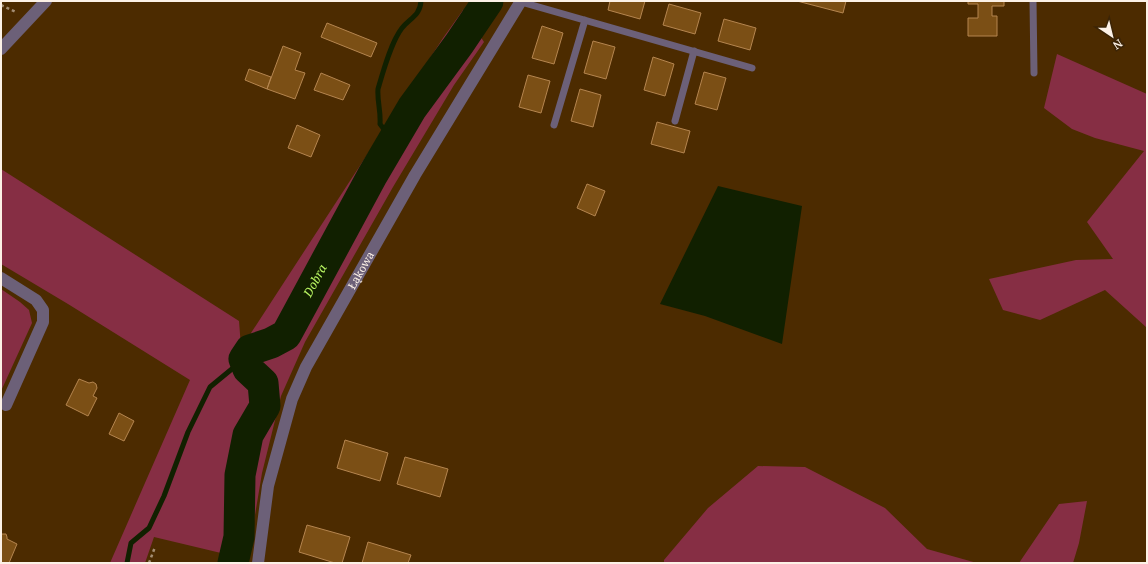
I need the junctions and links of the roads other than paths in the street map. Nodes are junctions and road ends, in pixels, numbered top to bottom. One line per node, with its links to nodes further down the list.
1 (46, 1): 5 (street)
2 (521, 1): 4 (lane); 13 (street, Łąkowa)
3 (1033, 1): 8 (lane)
4 (585, 20): 6 (lane); 10 (lane)
5 (1, 49)
6 (694, 51): 7 (lane); 9 (lane)
7 (752, 68)
8 (1034, 73)
9 (675, 121)
10 (554, 125)
11 (1, 278): 12 (street)
12 (6, 405)
13 (258, 563)

